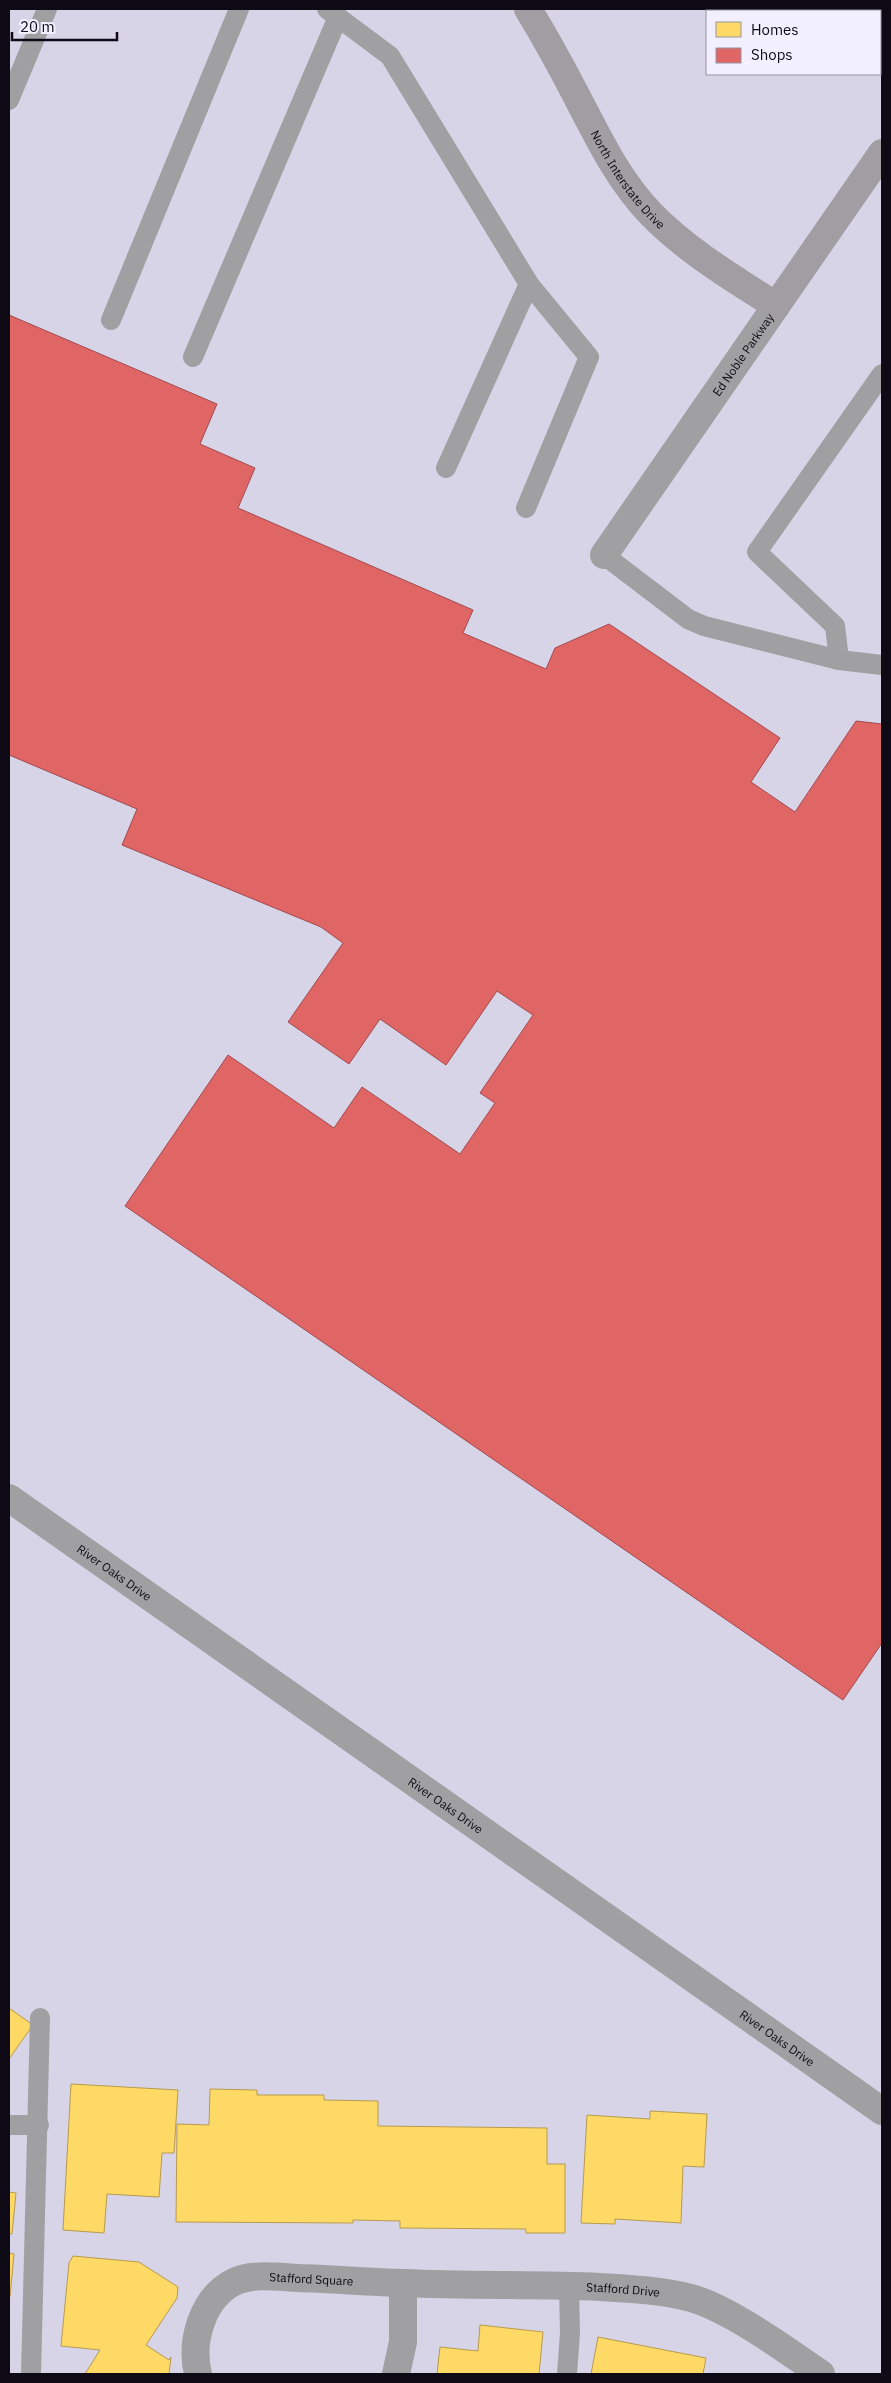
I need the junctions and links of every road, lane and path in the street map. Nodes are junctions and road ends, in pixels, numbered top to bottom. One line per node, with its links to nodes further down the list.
1 (47, 9): 5 (lane)
2 (239, 9): 9 (lane)
3 (528, 9): 8 (main road, North Interstate Drive)
4 (333, 13): 7 (lane); 10 (lane)
5 (9, 100)
6 (882, 153): 8 (main road, Ed Noble Parkway)
7 (529, 284): 12 (lane); 13 (lane)
8 (776, 306): 14 (street, Ed Noble Parkway)
9 (111, 320)
10 (193, 357)
11 (882, 374): 15 (lane)
12 (446, 468)
13 (526, 508)
14 (604, 556): 15 (lane)
15 (839, 660): 16 (lane)
16 (882, 664)
17 (9, 1498): 19 (street, River Oaks Drive)
18 (40, 2018): 21 (lane)
19 (882, 2110)
20 (9, 2125): 21 (lane)
21 (38, 2126): 25 (lane)
22 (403, 2283): 23 (street, Stafford Drive); 26 (street, Stafford Square); 27 (street)
23 (569, 2286): 24 (street, Stafford Drive); 28 (lane)
24 (815, 2373)
25 (31, 2374)
26 (198, 2374)
27 (396, 2374)
28 (567, 2374)

